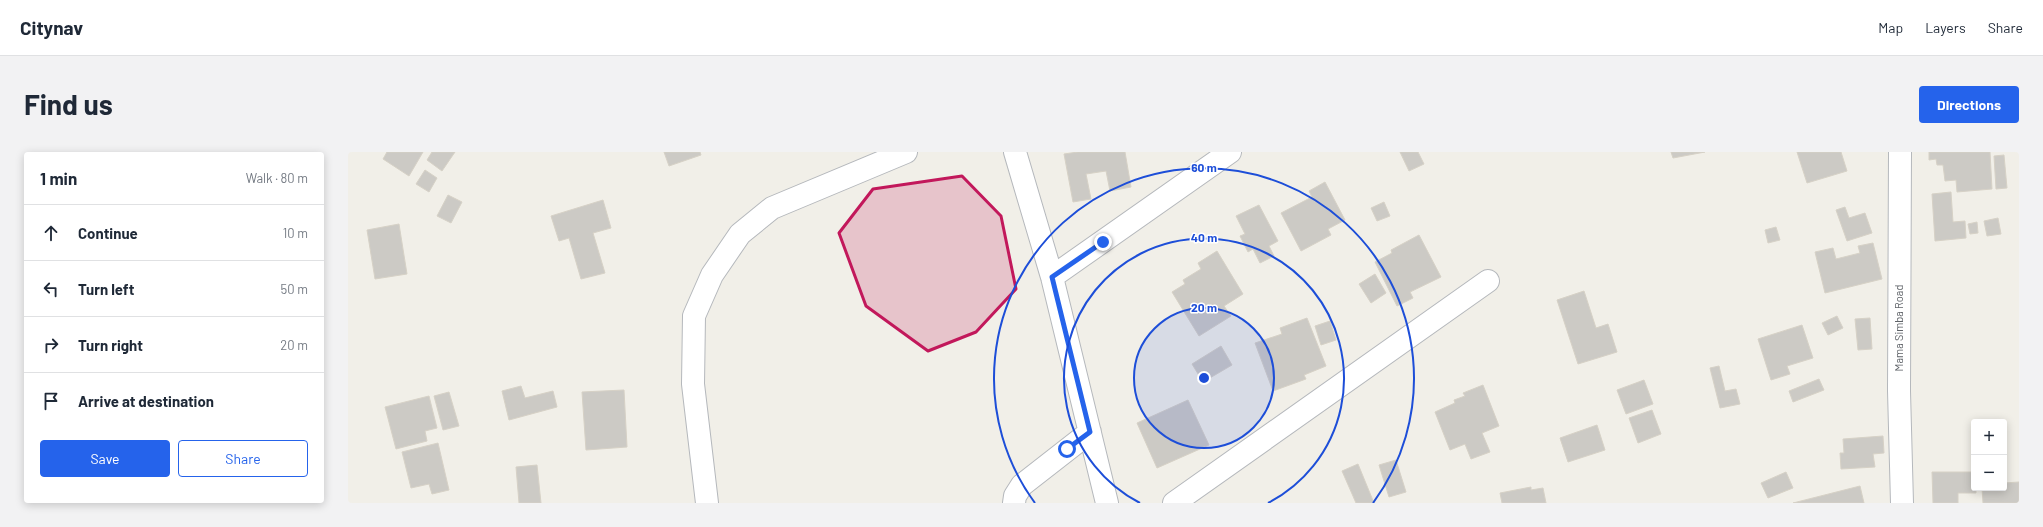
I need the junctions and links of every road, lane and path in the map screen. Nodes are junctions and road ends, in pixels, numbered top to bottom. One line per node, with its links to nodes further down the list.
1 (906, 152): 8 (street)
2 (1015, 152): 5 (street)
3 (1230, 152): 5 (street)
4 (1900, 152): 12 (street, Mama Simba Road)
5 (1052, 277): 7 (street)
6 (1488, 281): 11 (street)
7 (1090, 432): 9 (street); 10 (street)
8 (707, 503)
9 (1014, 503)
10 (1107, 503)
11 (1174, 503)
12 (1902, 503)

